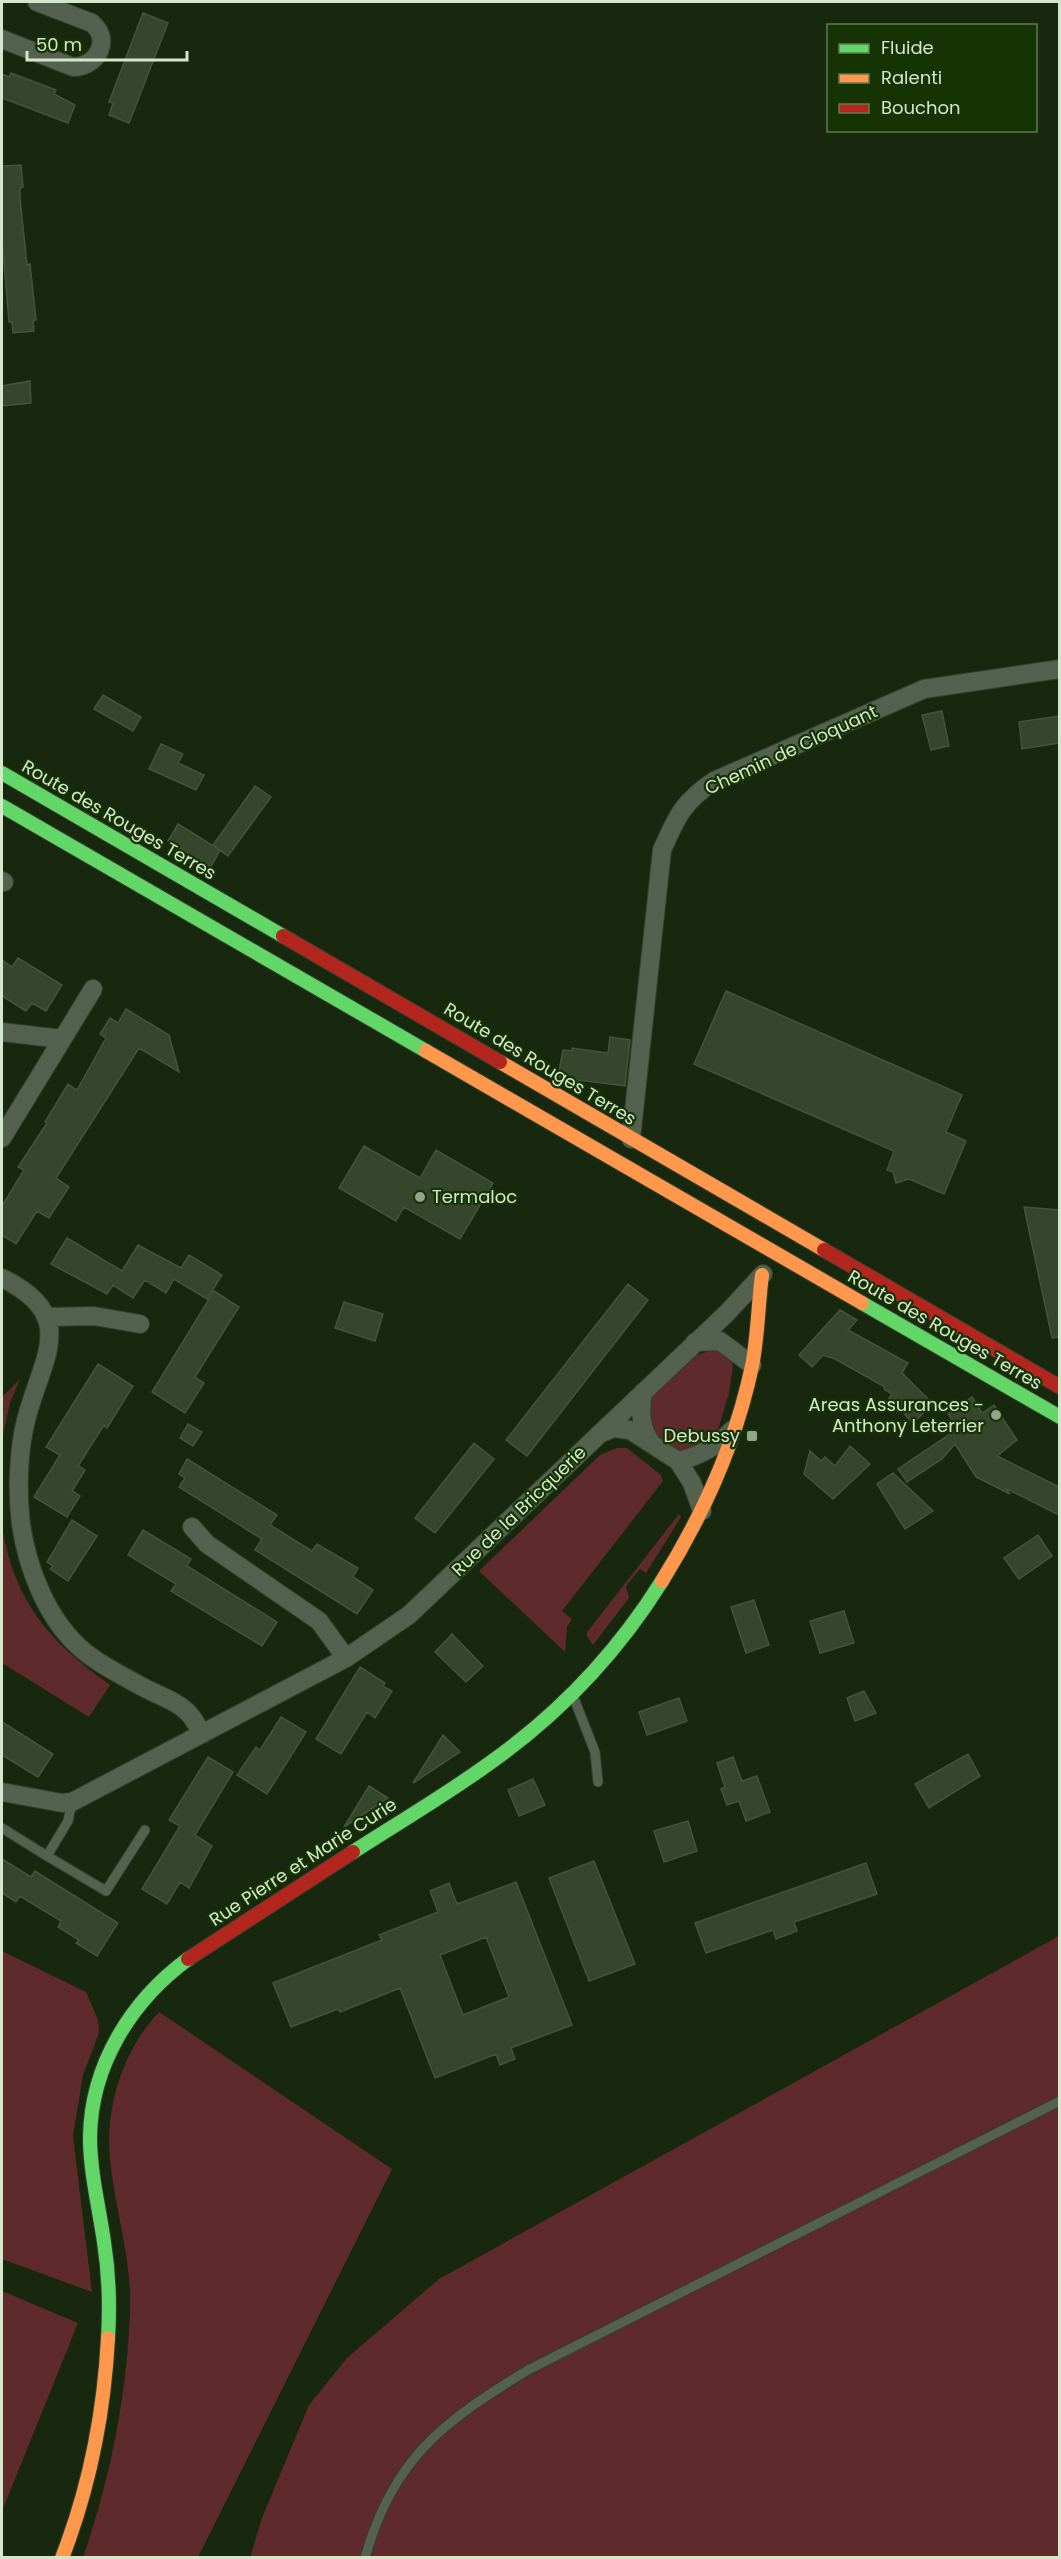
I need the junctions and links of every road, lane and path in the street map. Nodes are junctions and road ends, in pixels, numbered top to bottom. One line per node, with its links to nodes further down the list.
1 (37, 2): 2 (street)
2 (2, 39)
3 (1059, 669): 10 (street, Chemin de Cloquant)
4 (2, 773): 10 (main road, Route des Rouges Terres)
5 (2, 806): 12 (main road, Route des Rouges Terres)
6 (93, 989): 8 (street)
7 (2, 1032): 8 (street)
8 (62, 1039): 9 (street)
9 (2, 1138)
10 (631, 1139): 11 (main road, Route des Rouges Terres)
11 (789, 1231): 12 (street, Rue de la Bricquerie); 19 (main road, Route des Rouges Terres)
12 (776, 1253): 13 (street, Rue de la Bricquerie); 21 (main road, Route des Rouges Terres)
13 (762, 1275): 17 (street, Rue de la Bricquerie); 18 (main road, Rue Pierre et Marie Curie)
14 (2, 1278): 15 (street)
15 (48, 1317): 16 (street); 30 (street)
16 (140, 1324)
17 (695, 1342): 18 (street); 20 (street, Rue de la Bricquerie)
18 (752, 1365): 22 (main road, Rue Pierre et Marie Curie)
19 (1059, 1387)
20 (643, 1392): 23 (street, Rue de la Bricquerie); 24 (street)
21 (1059, 1417)
22 (734, 1427): 25 (street); 26 (main road, Rue Pierre et Marie Curie)
23 (599, 1434): 24 (street); 28 (street, Rue de la Bricquerie)
24 (651, 1443): 25 (street)
25 (678, 1461): 26 (street)
26 (702, 1511): 29 (main road, Rue Pierre et Marie Curie)
27 (192, 1527): 28 (street)
28 (346, 1658): 30 (street, Rue de la Bricquerie)
29 (572, 1693): 31 (lane); 38 (main road, Rue Pierre et Marie Curie)
30 (202, 1734): 33 (street, Rue de la Bricquerie)
31 (598, 1782)
32 (2, 1792): 33 (street)
33 (72, 1802): 36 (lane)
34 (2, 1828): 36 (lane)
35 (145, 1830): 36 (lane)
36 (47, 1856)
37 (1059, 2101): 39 (lane)
38 (62, 2558)
39 (365, 2558)

